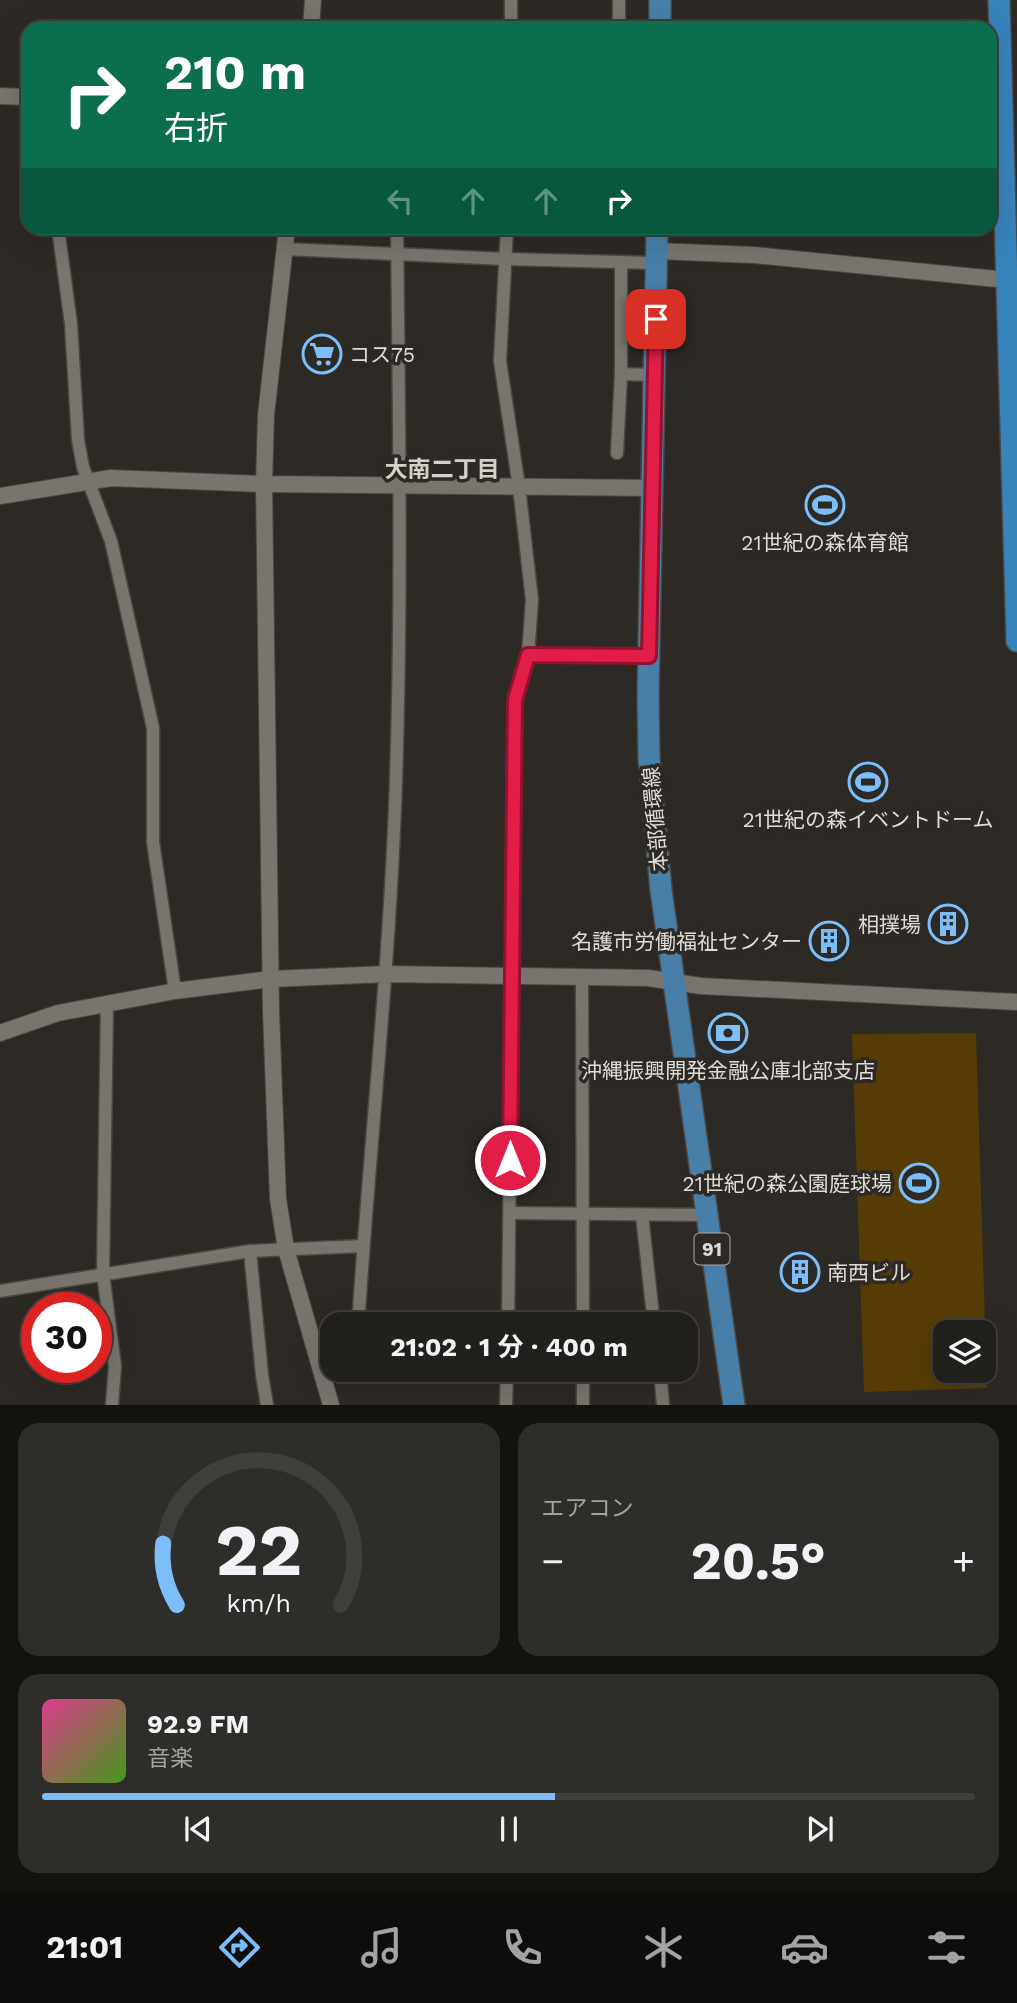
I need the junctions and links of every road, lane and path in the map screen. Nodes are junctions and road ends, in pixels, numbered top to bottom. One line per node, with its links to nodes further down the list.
1 (313, 0): 6 (street)
2 (511, 0): 7 (street)
3 (619, 0): 8 (street)
4 (660, 0): 9 (main road)
5 (999, 0): 22 (highway)
6 (312, 21)
7 (511, 21)
8 (619, 21)
9 (660, 21)
10 (0, 96): 11 (street)
11 (21, 97)
12 (59, 235): 26 (street)
13 (287, 235): 17 (street)
14 (397, 235): 18 (street)
15 (507, 235): 20 (street)
16 (657, 235): 19 (main road, 本部循環線 / 91)
17 (285, 249): 18 (street); 27 (street)
18 (397, 254): 20 (street); 28 (street)
19 (657, 257): 21 (street); 22 (street); 24 (main road, 本部循環線 / 91)
20 (506, 259): 21 (street); 29 (street)
21 (621, 262): 23 (street)
22 (1012, 280): 32 (highway)
23 (621, 374): 24 (street); 25 (street)
24 (655, 374): 30 (main road, 本部循環線 / 91)
25 (617, 453)
26 (90, 481): 27 (street); 31 (street); 40 (street)
27 (264, 484): 28 (street); 38 (street)
28 (399, 485): 29 (street); 35 (street)
29 (519, 487): 30 (street); 33 (street)
30 (653, 488): 34 (main road, 本部循環線 / 91)
31 (0, 496)
32 (1017, 641)
33 (528, 655): 34 (street); 36 (street)
34 (649, 656): 39 (main road, 本部循環線 / 91)
35 (387, 974): 36 (street); 38 (street); 48 (street)
36 (510, 976): 37 (street); 45 (street)
37 (582, 978): 39 (street); 44 (street)
38 (271, 979): 40 (street); 49 (street)
39 (675, 982): 41 (street); 47 (main road, 本部循環線 / 91)
40 (175, 991): 42 (street)
41 (1017, 1002)
42 (107, 1004): 43 (street); 51 (street)
43 (0, 1033)
44 (582, 1212): 45 (street); 46 (street); 55 (street)
45 (510, 1213): 54 (street)
46 (642, 1215): 47 (street); 56 (street)
47 (708, 1215): 66 (main road, 本部循環線 / 91)
48 (363, 1246): 49 (street); 53 (street)
49 (286, 1249): 50 (street); 62 (street)
50 (250, 1251): 51 (street); 61 (street)
51 (103, 1274): 52 (street); 60 (street)
52 (0, 1292)
53 (359, 1312)
54 (508, 1312)
55 (583, 1312)
56 (653, 1312)
57 (507, 1382): 63 (street)
58 (583, 1382): 64 (street)
59 (661, 1382): 65 (street)
60 (112, 1405)
61 (267, 1405)
62 (331, 1405)
63 (506, 1405)
64 (583, 1405)
65 (663, 1405)
66 (734, 1405)

